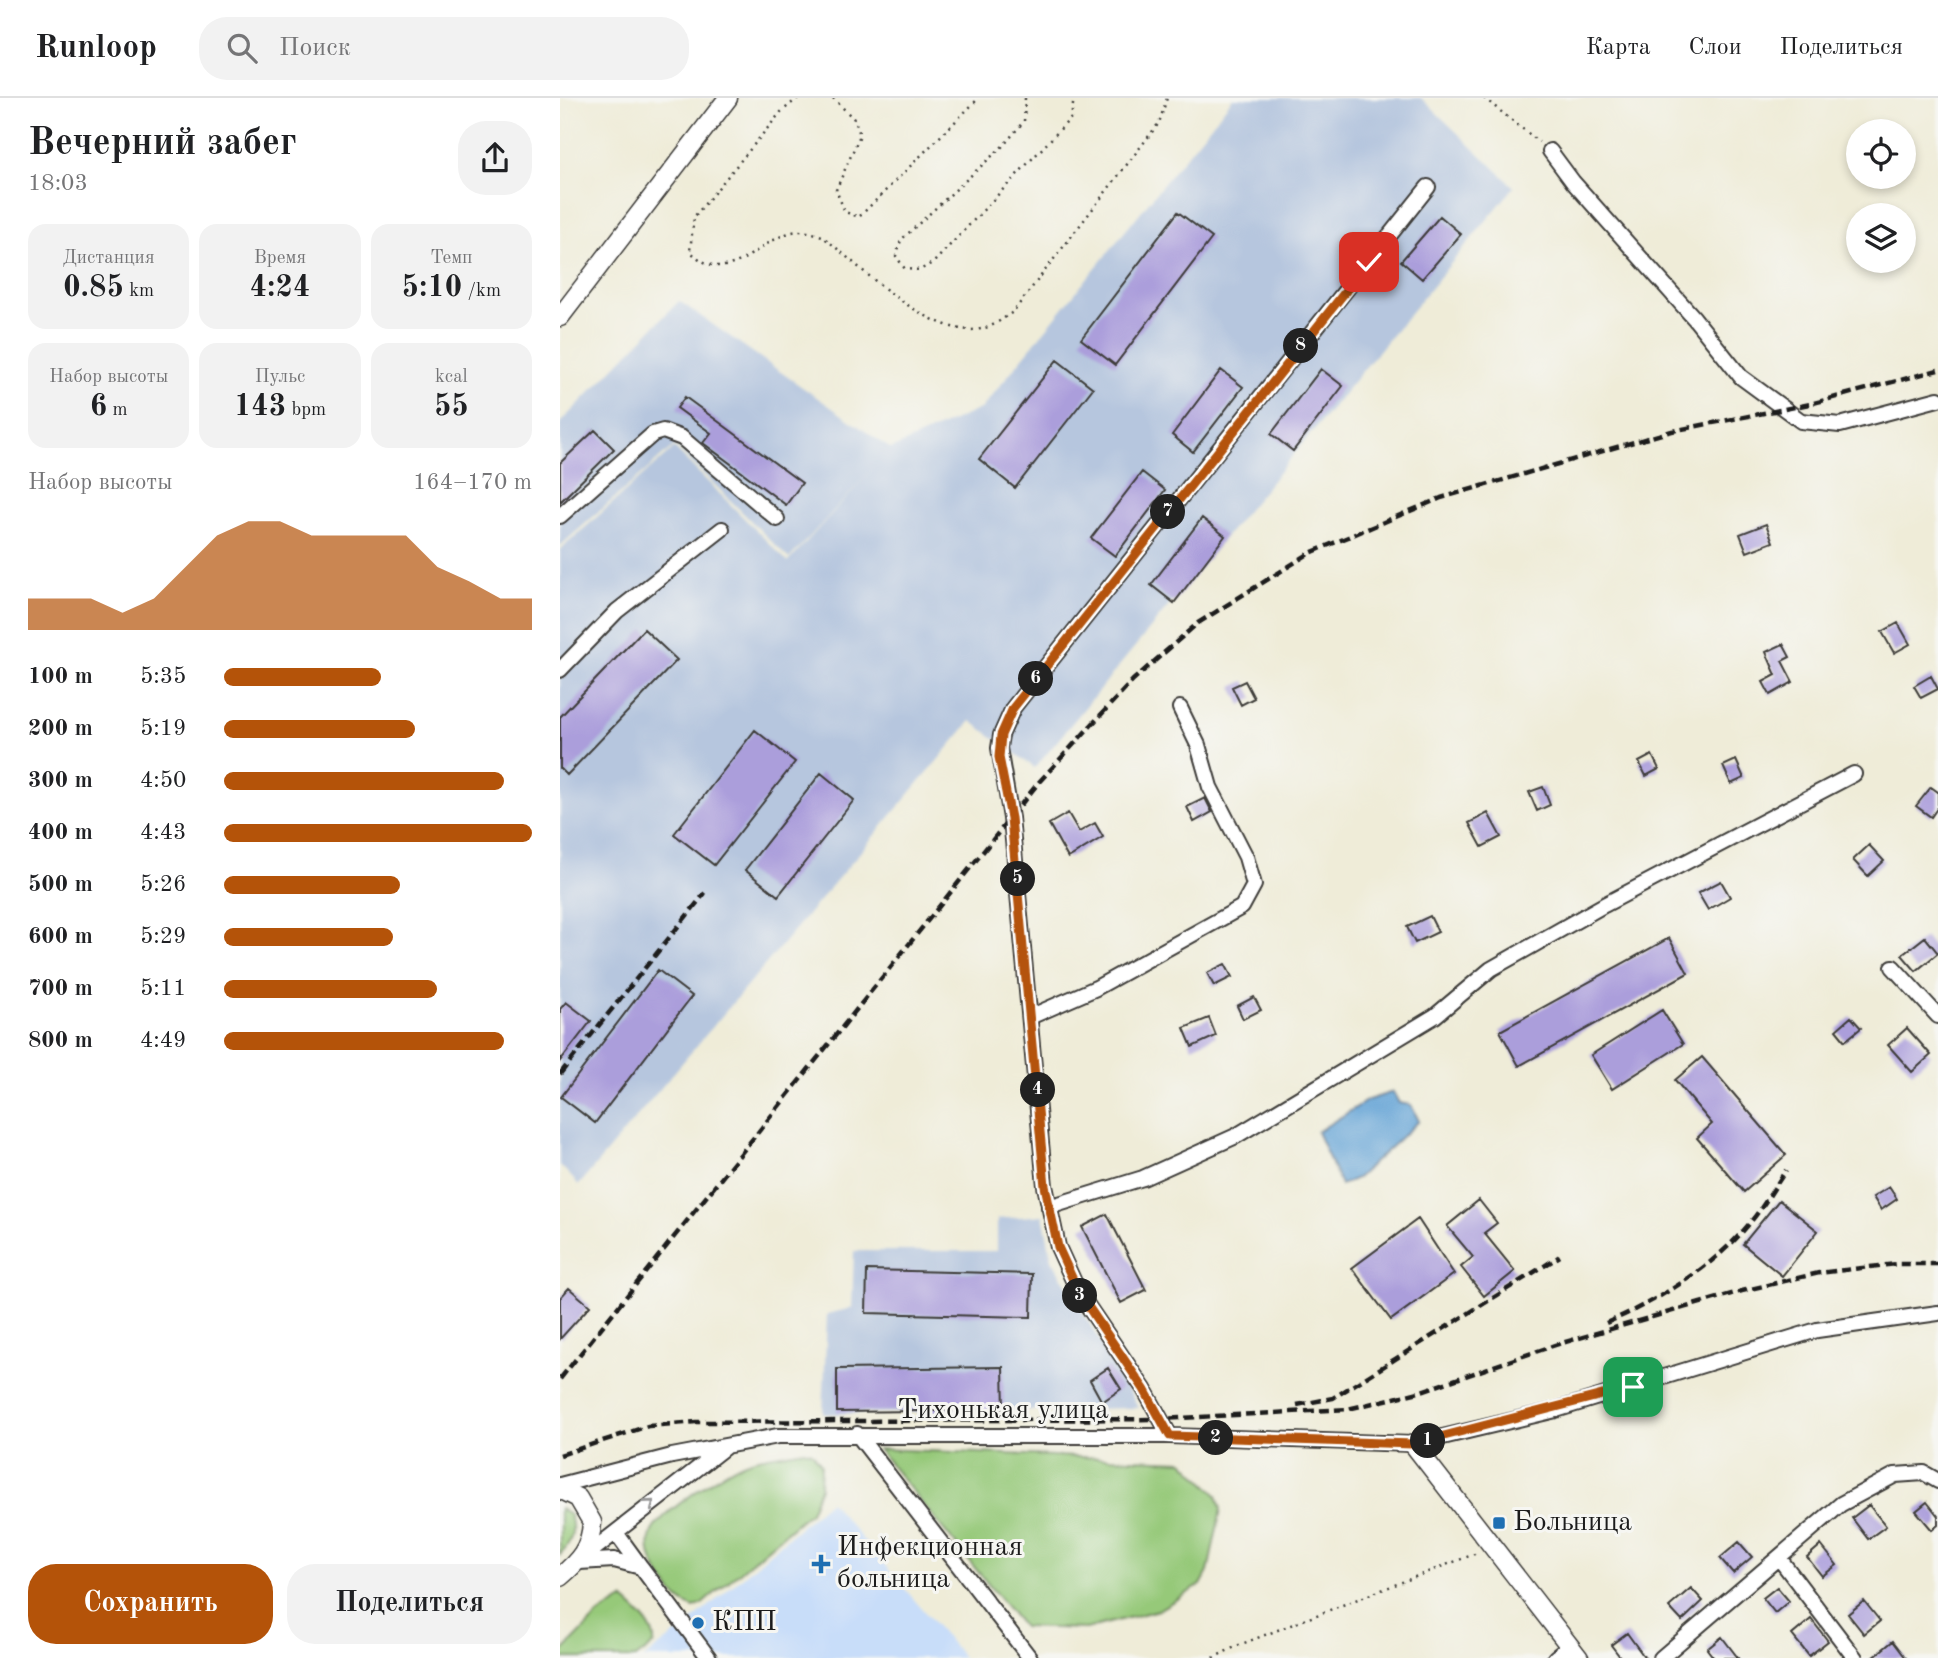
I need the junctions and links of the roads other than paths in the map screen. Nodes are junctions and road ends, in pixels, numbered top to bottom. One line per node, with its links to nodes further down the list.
1 (728, 98): 4 (main road)
2 (1550, 151): 5 (street)
3 (1428, 187): 13 (street)
4 (560, 317)
5 (1938, 399)
6 (560, 516): 7 (street)
7 (777, 519)
8 (722, 529): 9 (street)
9 (560, 670)
10 (1180, 708): 13 (street)
11 (1854, 774): 15 (street)
12 (1893, 967): 14 (street)
13 (1032, 1016): 15 (street)
14 (1938, 1016)
15 (1049, 1207): 18 (street)
16 (1938, 1313): 20 (street, Тихонькая улица)
17 (857, 1434): 18 (street, Тихонькая улица); 19 (street, Тихонькая улица); 30 (street)
18 (1170, 1436): 20 (street, Тихонькая улица)
19 (730, 1443): 22 (street, Тихонькая улица); 23 (street, one-way to 19)
20 (1413, 1444): 28 (main road)
21 (1938, 1481): 24 (street)
22 (560, 1487): 25 (main road)
23 (617, 1534): 25 (street); 26 (street)
24 (1780, 1558): 32 (street); 33 (street)
25 (578, 1562): 26 (street); 27 (main road)
26 (641, 1567): 29 (street)
27 (560, 1577)
28 (1575, 1652): 31 (street)
29 (709, 1658)
30 (1030, 1658)
31 (1555, 1658)
32 (1661, 1658)
33 (1855, 1658)

